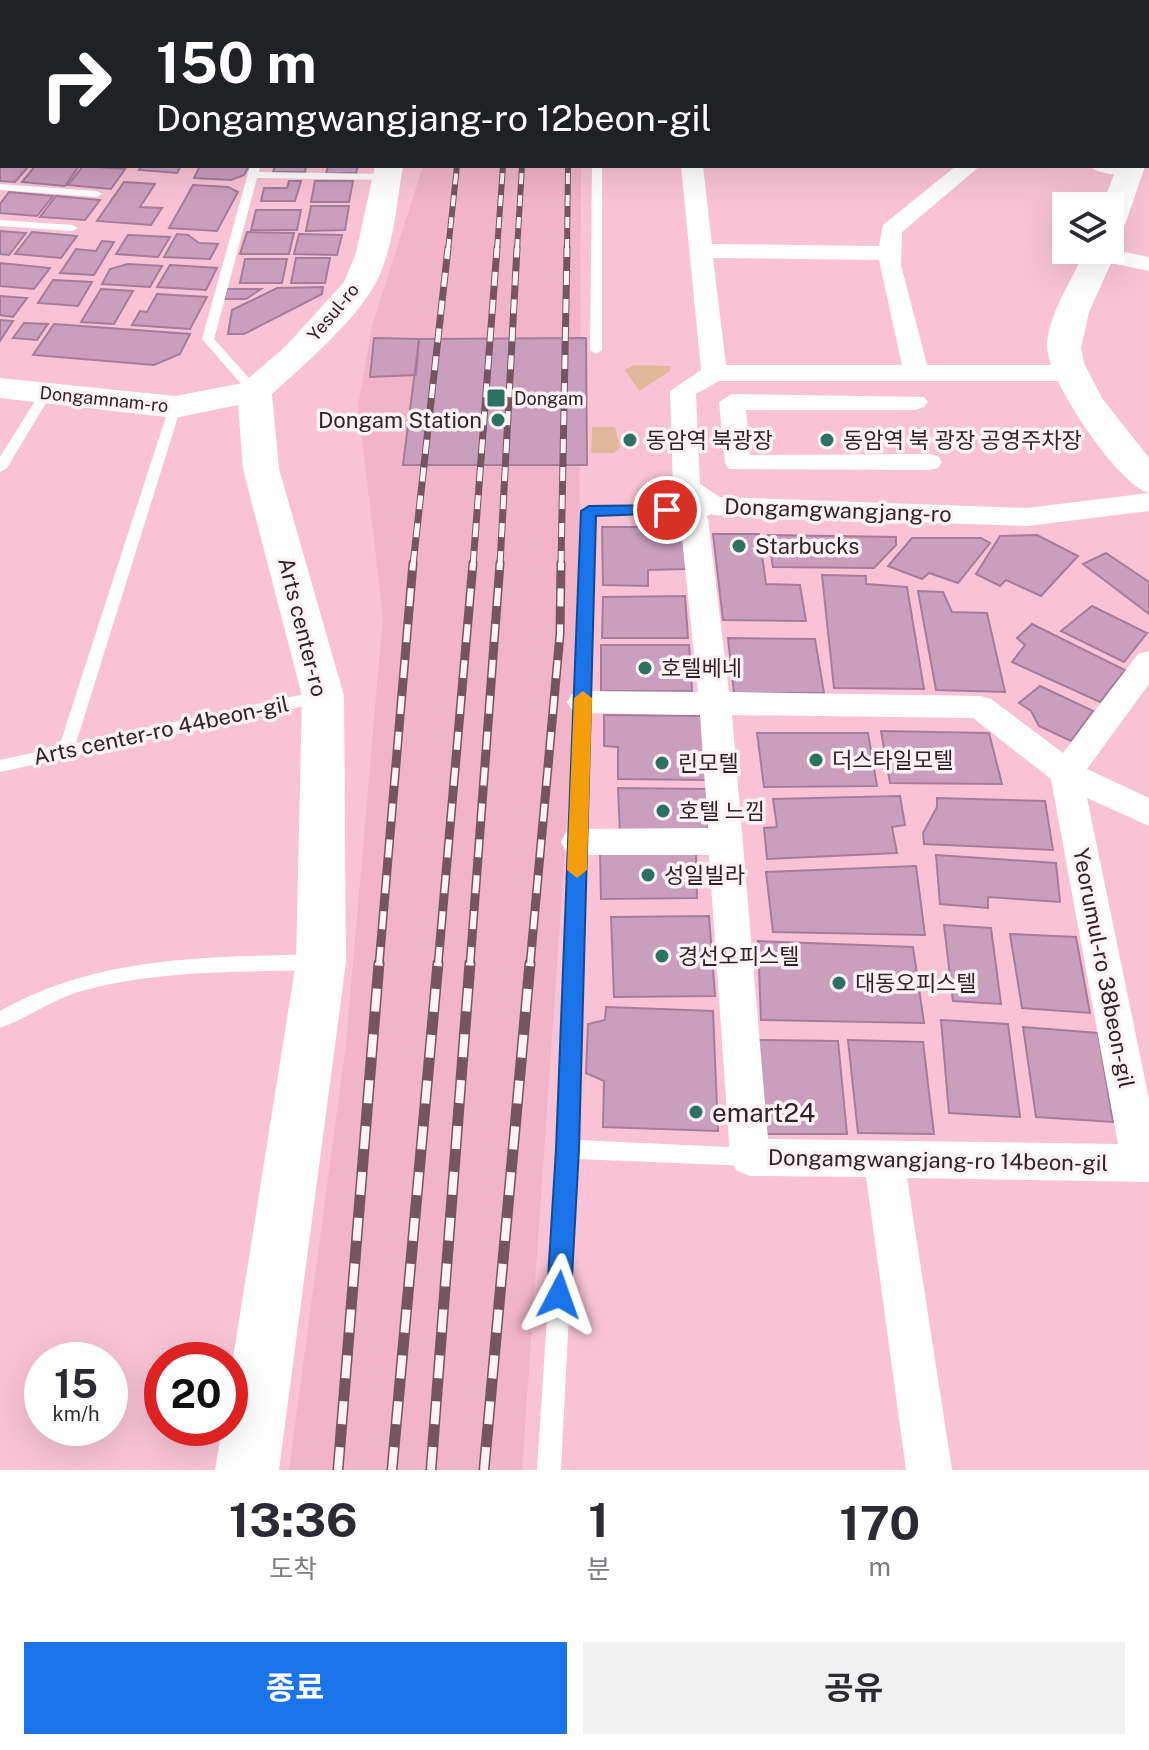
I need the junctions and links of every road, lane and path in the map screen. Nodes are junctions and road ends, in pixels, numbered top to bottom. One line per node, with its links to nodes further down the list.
1 (597, 168): 17 (lane)
2 (692, 168): 12 (street)
3 (967, 168): 13 (street)
4 (1131, 168): 8 (street)
5 (254, 170): 6 (lane); 23 (lane)
6 (388, 171): 23 (street, Yesul-ro)
7 (0, 187): 9 (lane)
8 (1122, 192)
9 (97, 194)
10 (0, 223): 11 (lane)
11 (72, 228)
12 (701, 251): 13 (street); 19 (street)
13 (891, 253): 18 (street)
14 (1124, 253): 16 (street)
15 (1095, 264): 21 (street)
16 (1149, 264)
17 (596, 350)
18 (916, 372): 20 (street); 21 (street)
19 (714, 373): 20 (street); 34 (street, Dongamgwangjang-ro)
20 (863, 373): 25 (street)
21 (1072, 373): 31 (street)
22 (0, 388): 24 (street, Dongamnam-ro)
23 (254, 391): 27 (street, Dongamnam-ro); 36 (street, Arts center-ro)
24 (46, 393): 27 (street, Dongamnam-ro); 30 (lane)
25 (823, 402): 26 (street); 29 (street)
26 (915, 402)
27 (175, 407): 39 (lane)
28 (929, 462): 29 (street)
29 (754, 464): 33 (street)
30 (0, 468)
31 (1149, 481)
32 (1149, 502): 33 (street, Dongamgwangjang-ro)
33 (759, 505): 34 (street, Dongamgwangjang-ro)
34 (704, 513): 37 (lane); 38 (street, Dongamgwangjang-ro 14beon-gil)
35 (1149, 662): 41 (street)
36 (323, 696): 39 (lane, Arts center-ro 44beon-gil); 45 (street, Arts center-ro)
37 (583, 702): 38 (street); 44 (lane)
38 (715, 704): 41 (street); 43 (street, Dongamgwangjang-ro 14beon-gil)
39 (66, 750): 40 (lane, Arts center-ro 44beon-gil)
40 (0, 766)
41 (1066, 773): 42 (street); 50 (street, Yeorumul-ro 38beon-gil)
42 (1149, 813)
43 (726, 841): 44 (street); 48 (street, Dongamgwangjang-ro 14beon-gil)
44 (578, 842): 47 (lane)
45 (321, 962): 46 (lane); 51 (street, Arts center-ro)
46 (0, 1020)
47 (568, 1149): 48 (lane); 52 (lane)
48 (750, 1157): 49 (street, Dongamgwangjang-ro 14beon-gil)
49 (884, 1161): 50 (street, Dongamgwangjang-ro 14beon-gil); 53 (street)
50 (1146, 1163)
51 (247, 1470)
52 (549, 1470)
53 (929, 1470)

